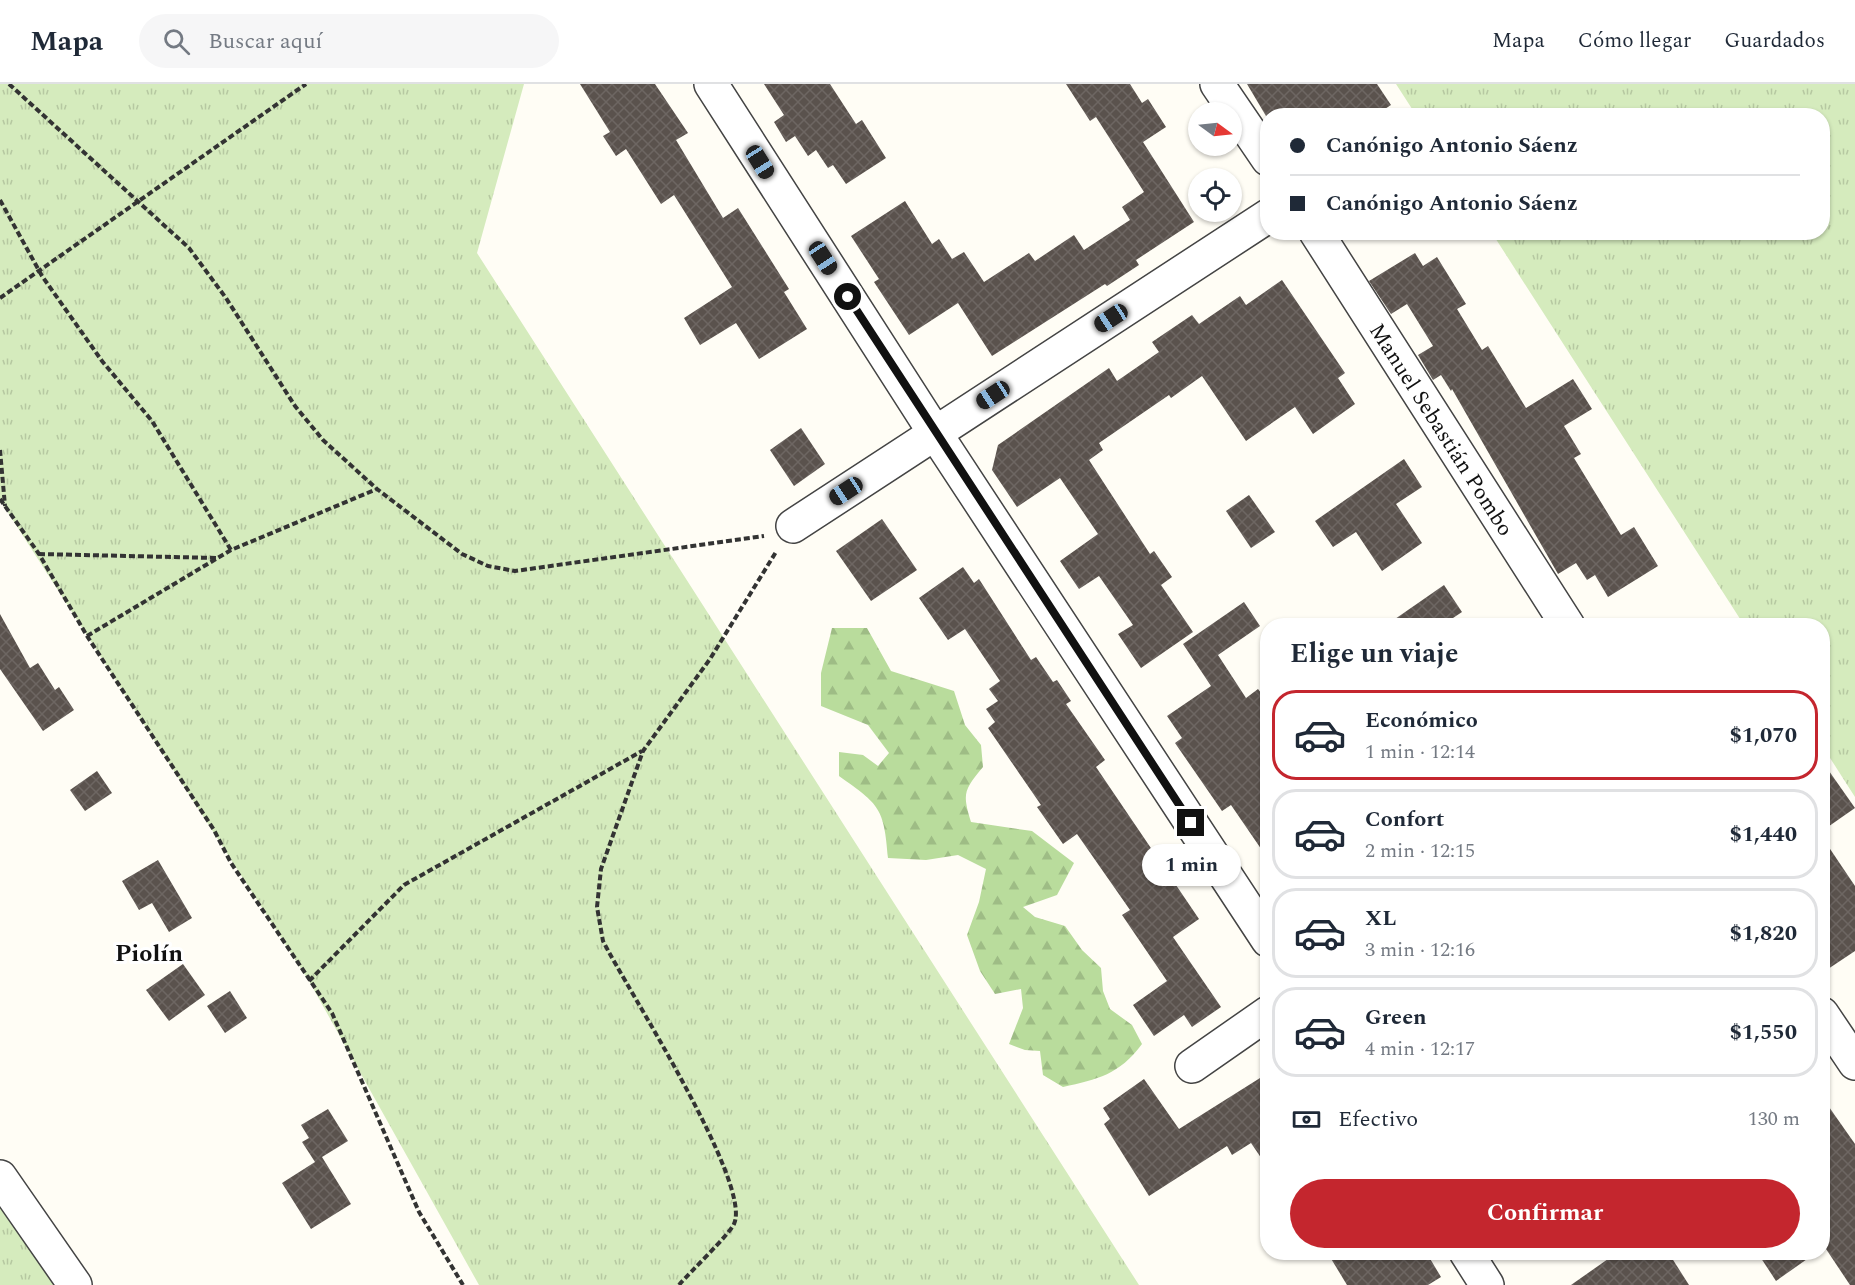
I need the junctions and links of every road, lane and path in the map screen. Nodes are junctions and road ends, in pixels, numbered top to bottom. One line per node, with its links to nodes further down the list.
1 (9, 84): 7 (path)
2 (711, 84): 12 (street)
3 (1217, 84): 5 (street)
4 (302, 85): 7 (path)
5 (1260, 147)
6 (0, 200): 10 (path)
7 (139, 201): 10 (path); 14 (path)
8 (1260, 221): 12 (street)
9 (1321, 240): 21 (street, Manuel Sebastián Pombo)
10 (39, 271): 11 (path); 18 (path)
11 (0, 298)
12 (934, 433): 17 (street); 24 (street)
13 (0, 450): 16 (path)
14 (377, 489): 17 (path); 18 (path)
15 (0, 499): 16 (path)
16 (5, 506): 19 (path)
17 (793, 526): 23 (path)
18 (231, 550): 20 (path)
19 (39, 554): 20 (path); 22 (path)
20 (218, 558): 22 (path)
21 (1563, 618)
22 (87, 636): 25 (path)
23 (643, 751): 25 (path); 34 (path)
24 (1260, 928)
25 (309, 981): 33 (path)
26 (1260, 1019): 29 (street)
27 (1830, 1026): 28 (street)
28 (1855, 1063)
29 (1192, 1066)
30 (0, 1177): 32 (street)
31 (1471, 1260): 35 (street)
32 (75, 1285)
33 (463, 1285)
34 (679, 1285)
35 (1487, 1285)

